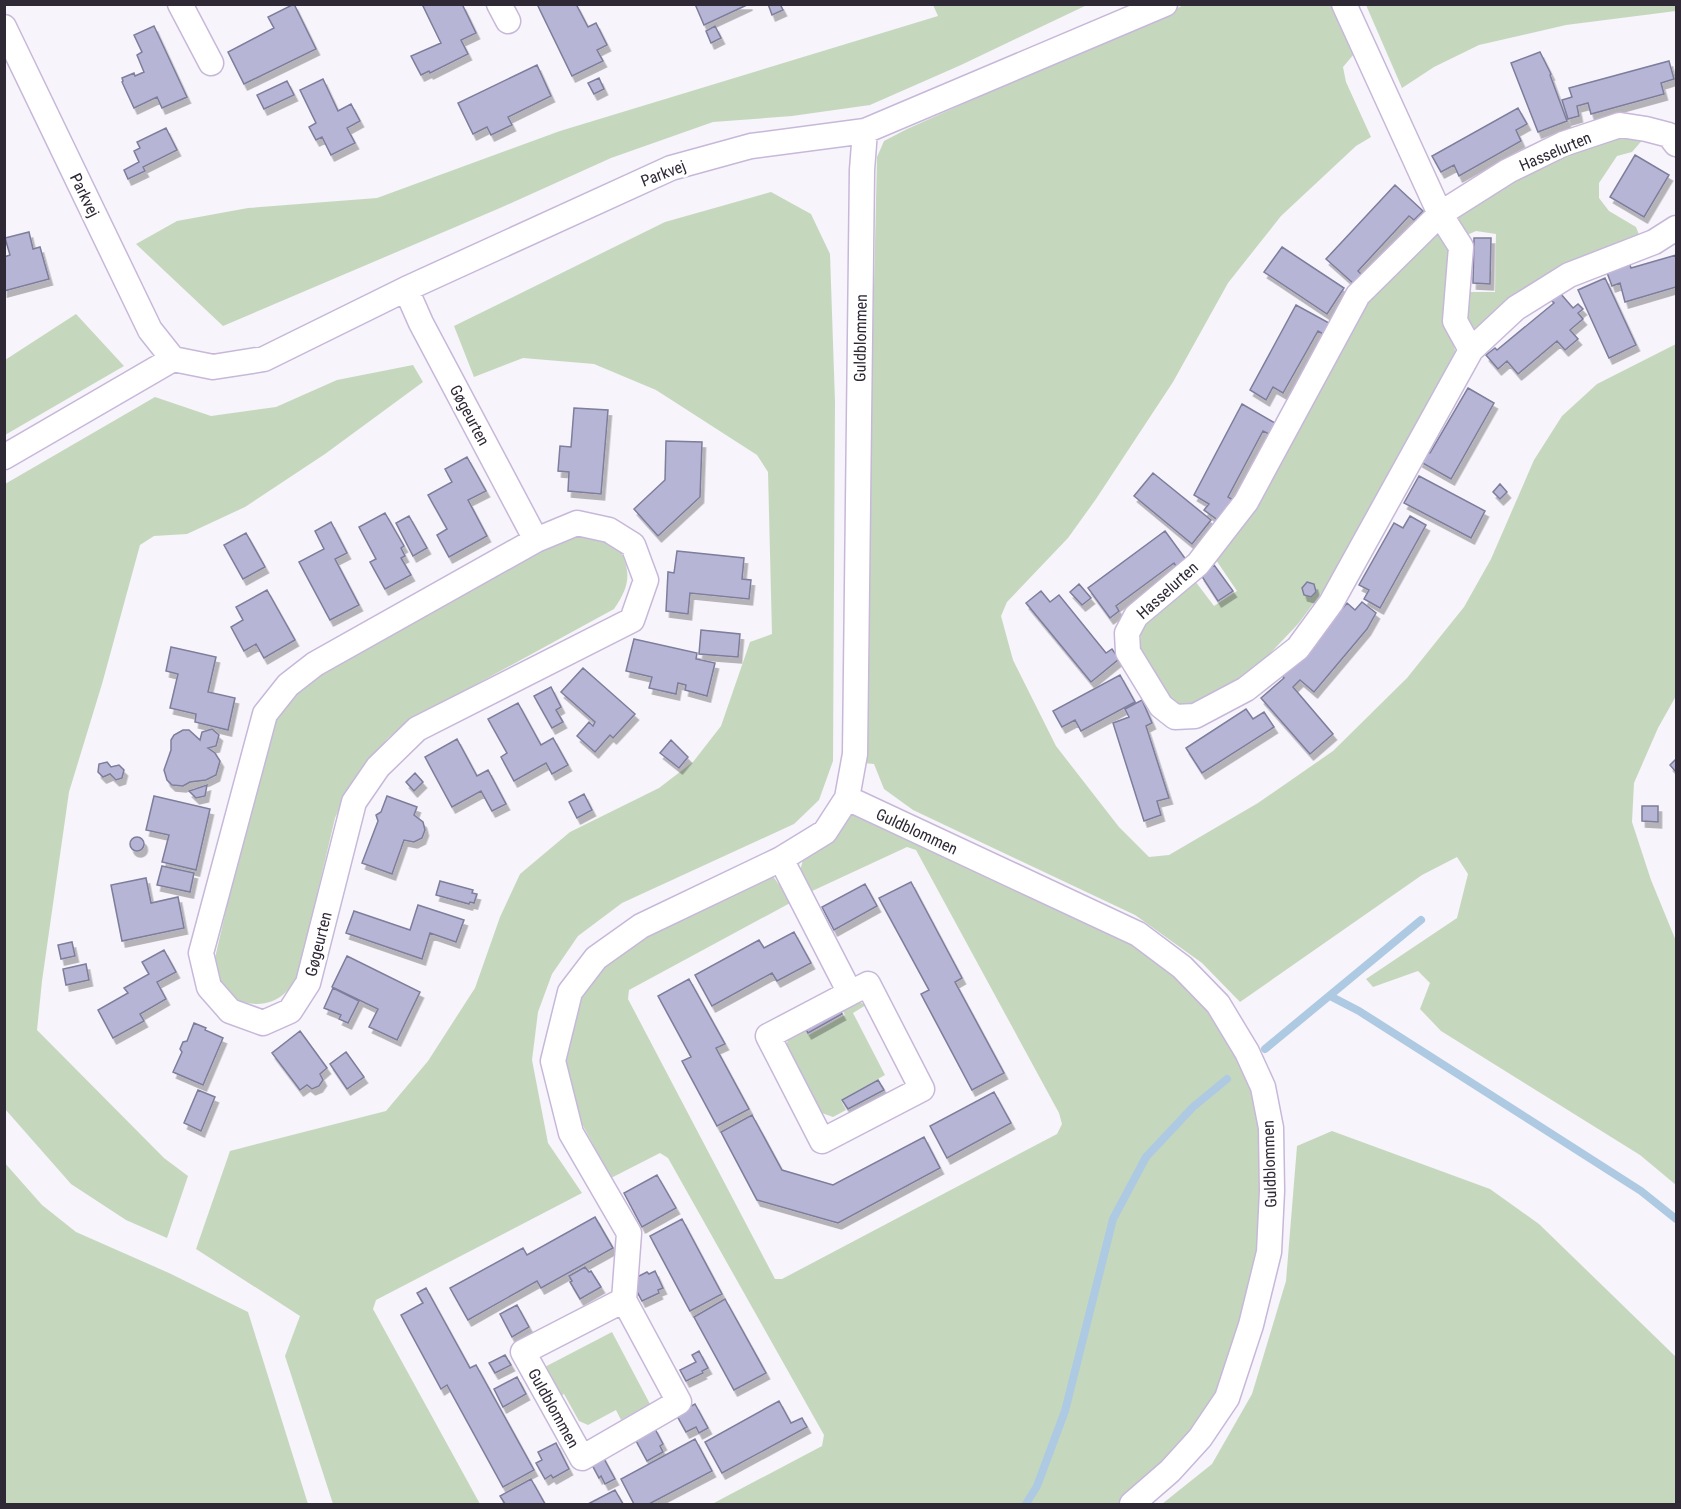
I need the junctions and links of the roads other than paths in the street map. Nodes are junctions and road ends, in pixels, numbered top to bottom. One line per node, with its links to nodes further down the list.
1 (180, 4): 5 (street)
2 (1165, 4): 6 (street, Parkvej)
3 (1344, 4): 8 (street)
4 (4, 27): 12 (street, Parkvej)
5 (211, 63)
6 (865, 131): 10 (street, Parkvej); 15 (street, Guldblommen)
7 (1677, 144): 8 (street, Hasselurten)
8 (1440, 214): 11 (street); 11 (street, Hasselurten)
9 (1677, 228): 11 (street, Hasselurten)
10 (406, 289): 12 (street, Parkvej); 14 (street, Gøgeurten)
11 (1471, 350)
12 (173, 359): 13 (street)
13 (4, 457)
14 (536, 540): 14 (street, Gøgeurten)
15 (847, 798): 16 (street, Guldblommen); 19 (street, Guldblommen)
16 (781, 859): 17 (street); 18 (street, Guldblommen)
17 (850, 993): 17 (street)
18 (624, 1300): 18 (street, Guldblommen)
19 (1132, 1504)

